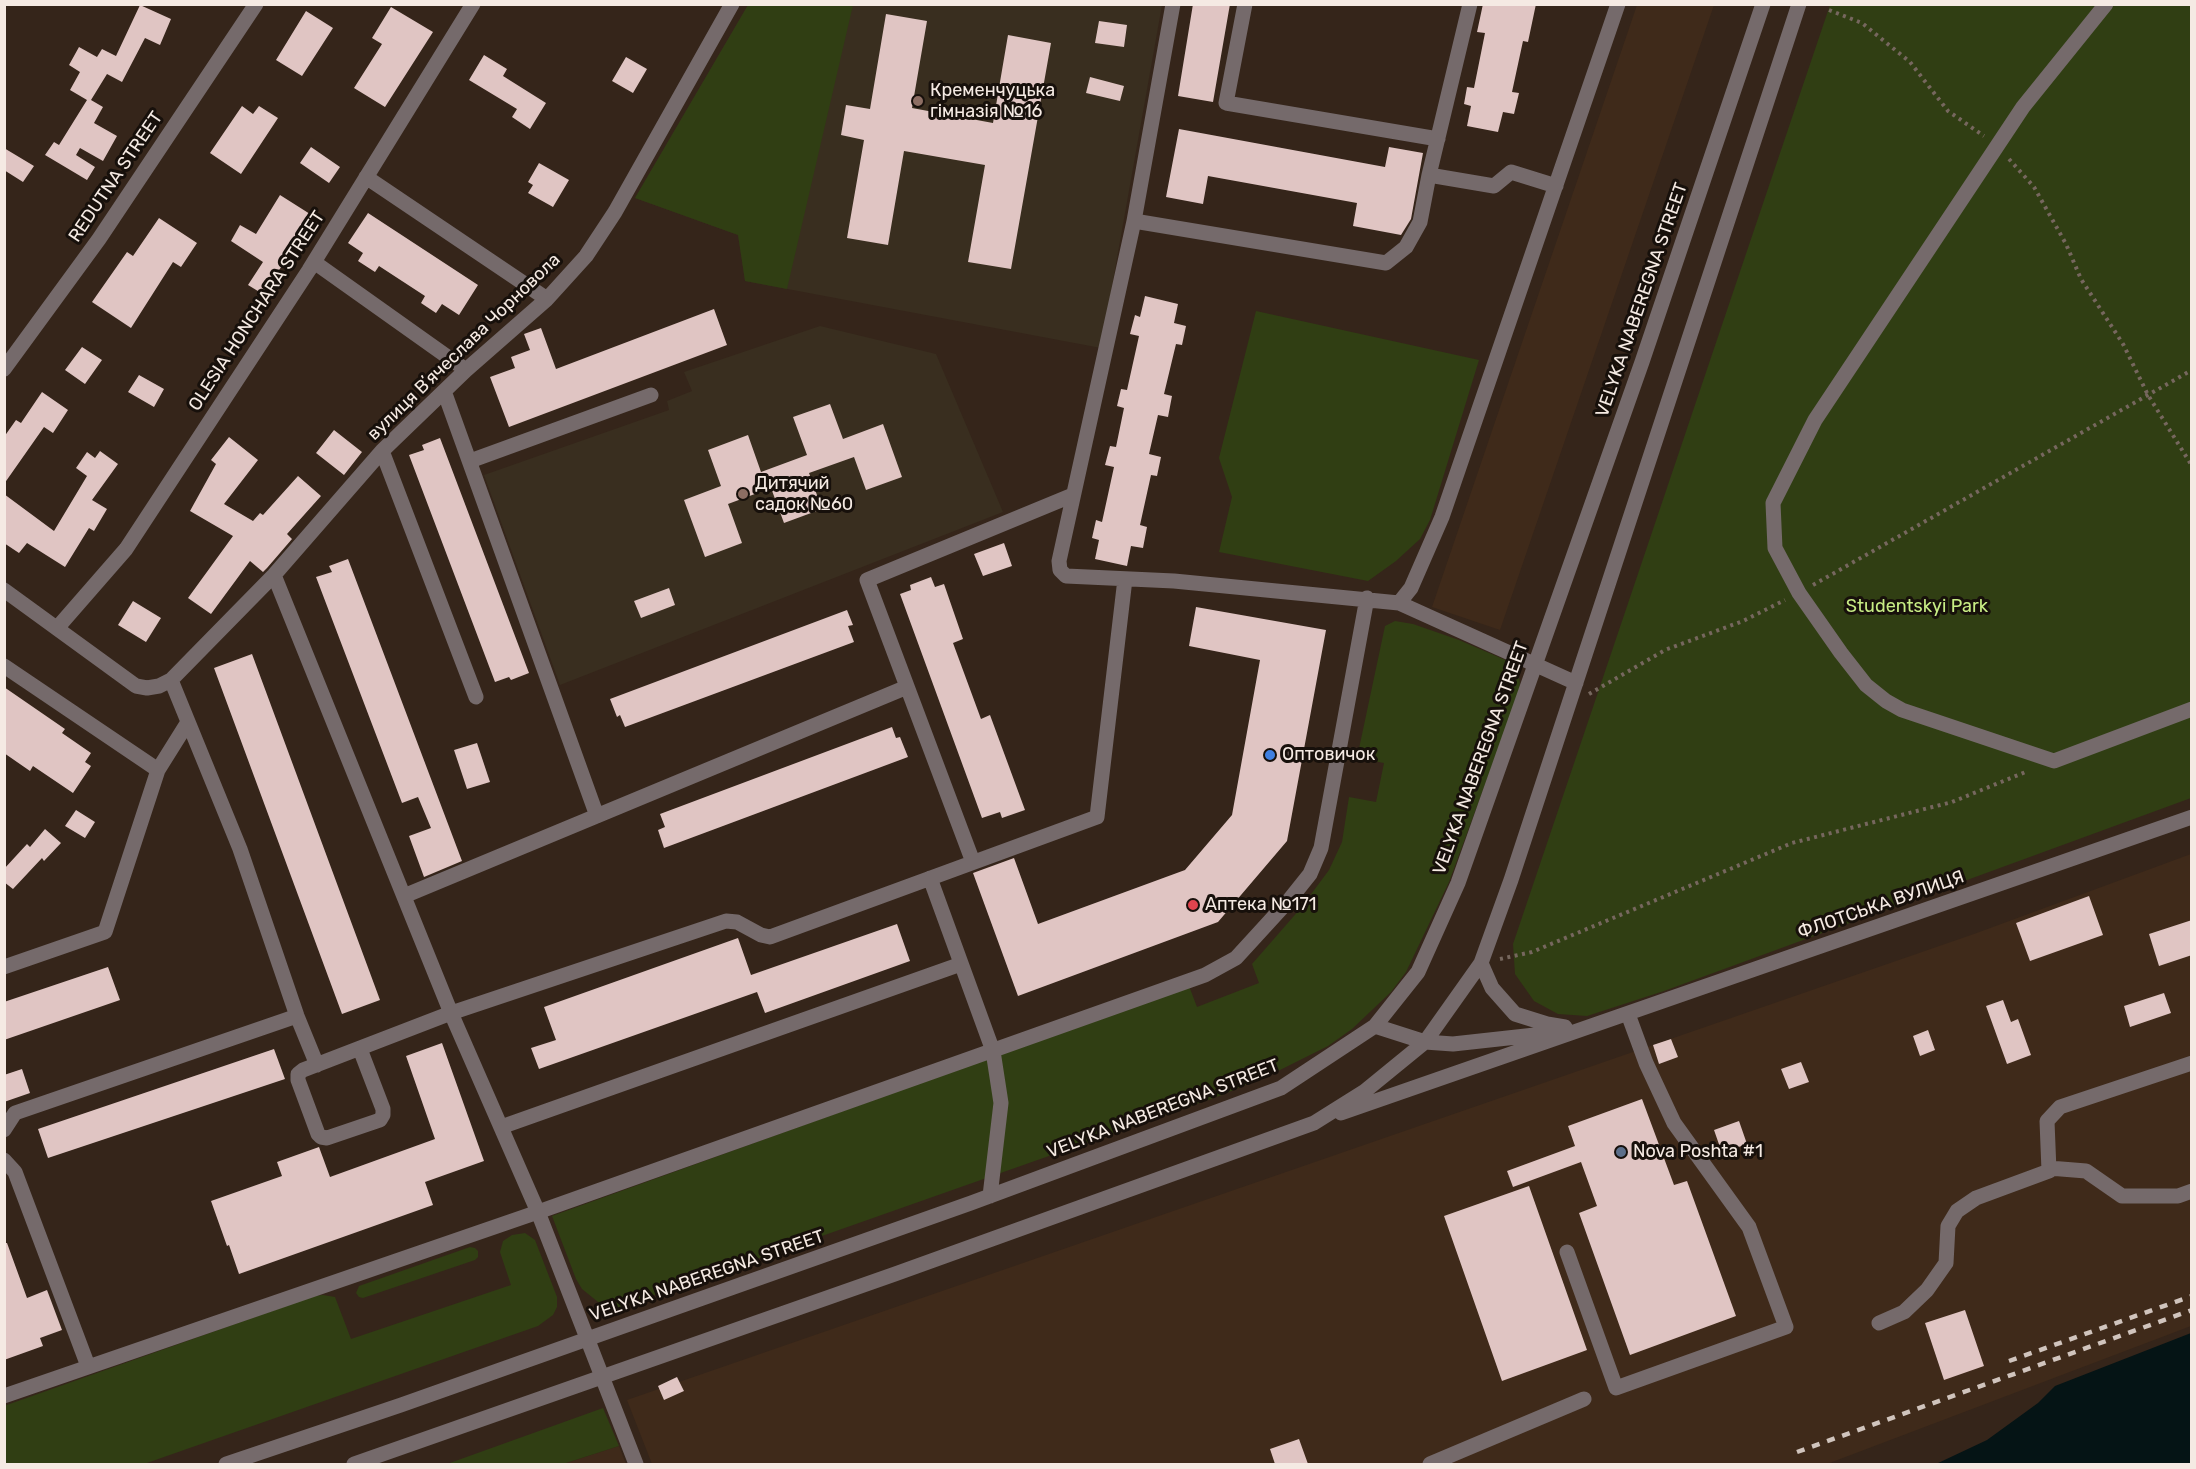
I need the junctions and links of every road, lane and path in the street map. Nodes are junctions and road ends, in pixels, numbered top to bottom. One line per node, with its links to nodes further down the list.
1 (255, 4): 20 (street, REDUTNA STREET)
2 (473, 4): 15 (street, OLESIA HONCHARA STREET)
3 (732, 4): 19 (street, вулиця Вʼячеслава Чорновола)
4 (1173, 4): 17 (street)
5 (1245, 4): 12 (street)
6 (1470, 4): 12 (street)
7 (1618, 4): 16 (street)
8 (1763, 4): 37 (street, VELYKA NABEREGNA STREET)
9 (1799, 4): 40 (street)
10 (2106, 4): 13 (street)
11 (1829, 10): 13 (path)
12 (1438, 139): 14 (street)
13 (1997, 146): 25 (path); 33 (street)
14 (1429, 175): 16 (street); 17 (street)
15 (366, 177): 18 (street, OLESIA HONCHARA STREET); 19 (street)
16 (1556, 186): 35 (street)
17 (1134, 221): 29 (street)
18 (314, 261): 21 (street); 36 (street, OLESIA HONCHARA STREET)
19 (547, 298): 21 (street, вулиця Вʼячеслава Чорновола)
20 (4, 369)
21 (466, 370): 23 (street, вулиця Вʼячеслава Чорновола)
22 (2192, 370): 25 (path)
23 (444, 391): 26 (street, вулиця Вʼячеслава Чорновола); 27 (street)
24 (651, 395): 27 (street)
25 (2148, 395): 28 (path); 33 (path)
26 (382, 451): 30 (street, вулиця Вʼячеслава Чорновола); 42 (street)
27 (470, 461): 48 (street)
28 (2192, 466)
29 (1073, 495): 31 (street); 41 (street)
30 (274, 575): 39 (street, вулиця Вʼячеслава Чорновола); 52 (street)
31 (1125, 579): 34 (street); 50 (street)
32 (4, 590): 36 (street)
33 (1799, 593): 43 (path); 46 (street)
34 (1367, 598): 35 (street); 63 (street)
35 (1399, 603): 37 (street)
36 (58, 627): 39 (street)
37 (1536, 665): 40 (street); 59 (street, VELYKA NABEREGNA STREET)
38 (4, 666): 47 (street)
39 (171, 680): 45 (street)
40 (1576, 683): 43 (street)
41 (907, 687): 48 (street); 50 (street)
42 (476, 697)
43 (1568, 706): 53 (street)
44 (2192, 709): 46 (street)
45 (188, 722): 47 (street); 58 (street)
46 (2054, 761): 53 (path)
47 (158, 770): 55 (street)
48 (597, 816): 52 (street)
49 (2192, 817): 57 (street, ФЛОТСЬКА ВУЛИЦЯ)
50 (973, 862): 51 (street)
51 (930, 878): 54 (street); 56 (street)
52 (404, 896): 56 (street)
53 (1481, 963): 60 (street); 61 (street)
54 (961, 964): 63 (street); 67 (street)
55 (4, 967)
56 (451, 1013): 62 (street); 67 (street)
57 (1628, 1014): 60 (street, ФЛОТСЬКА ВУЛИЦЯ); 74 (street)
58 (297, 1016): 65 (street); 68 (street)
59 (1375, 1026): 61 (street); 72 (street, VELYKA NABEREGNA STREET)
60 (1583, 1029): 61 (street); 66 (street)
61 (1425, 1042): 66 (street)
62 (360, 1048): 65 (street); 65 (street)
63 (993, 1051): 72 (street); 73 (street)
64 (2192, 1063): 70 (street)
65 (317, 1065)
66 (1314, 1123): 78 (street)
67 (501, 1127): 73 (street)
68 (4, 1130)
69 (4, 1160): 77 (street)
70 (2049, 1168): 71 (street); 75 (street)
71 (2192, 1191)
72 (990, 1196): 76 (street, VELYKA NABEREGNA STREET)
73 (538, 1212): 76 (street); 77 (street)
74 (1567, 1252)
75 (1879, 1323)
76 (586, 1339): 78 (street); 81 (street, VELYKA NABEREGNA STREET)
77 (88, 1366): 79 (street)
78 (601, 1377): 82 (street); 83 (street)
79 (4, 1396)
80 (1584, 1399): 84 (street)
81 (226, 1464)
82 (354, 1464)
83 (636, 1464)
84 (1430, 1464)

